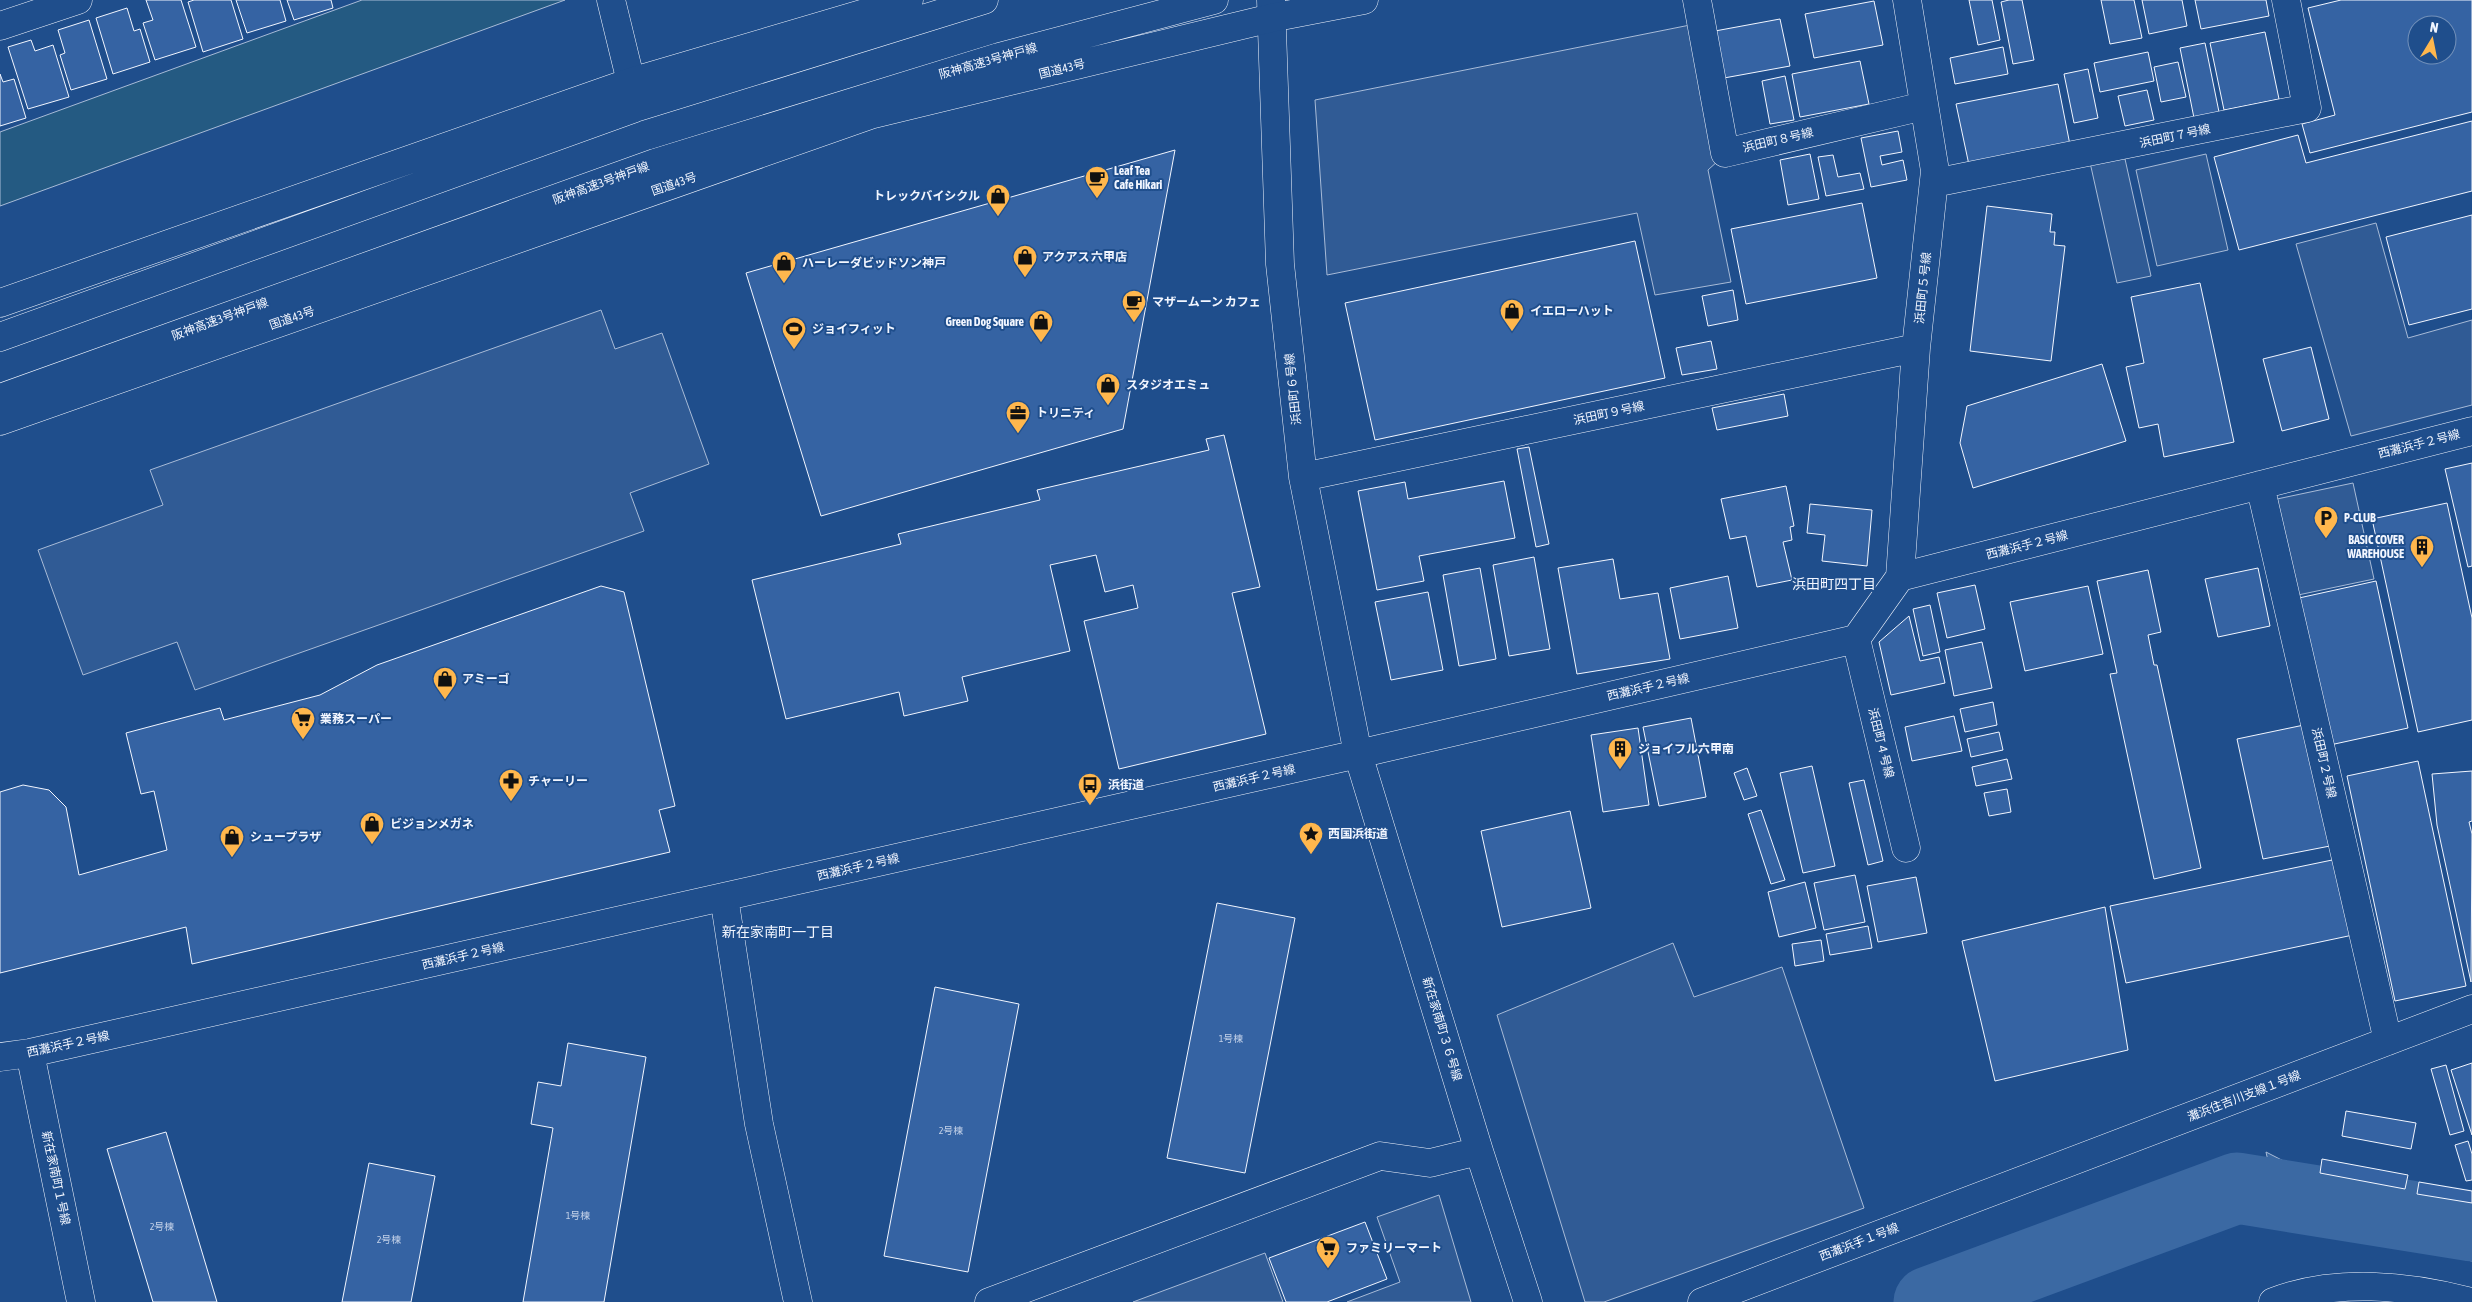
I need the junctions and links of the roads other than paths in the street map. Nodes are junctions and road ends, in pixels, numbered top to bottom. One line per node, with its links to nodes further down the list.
1 (78, 0): 11 (main road)
2 (611, 0): 12 (main road)
3 (909, 0): 12 (main road)
4 (984, 0): 16 (main road)
5 (1214, 0): 18 (main road, 阪神高速3号神戸線)
6 (1364, 0): 10 (main road, 国道43号)
7 (1697, 0): 13 (main road, 浜田町８号線)
8 (1907, 0): 13 (main road, 浜田町５号線)
9 (2286, 0): 14 (main road, 浜田町７号線)
10 (1271, 9): 19 (main road, 国道43号); 21 (main road, 浜田町６号線)
11 (0, 26)
12 (631, 82): 15 (main road)
13 (1924, 106): 14 (main road, 浜田町５号線)
14 (1934, 183): 17 (main road, 浜田町５号線)
15 (0, 303)
16 (0, 337)
17 (1916, 348): 21 (main road, 浜田町９号線); 23 (main road, 浜田町５号線)
18 (0, 398)
19 (0, 421)
20 (2472, 431): 22 (main road, 西灘浜手２号線)
21 (1303, 477): 25 (main road, 浜田町６号線)
22 (2260, 485): 23 (main road, 西灘浜手２号線); 29 (main road, 浜田町２号線)
23 (1900, 577): 24 (main road)
24 (1856, 639): 25 (main road, 西灘浜手２号線); 26 (main road, 浜田町４号線)
25 (1358, 754): 27 (main road, 西灘浜手２号線); 32 (main road, 新在家南町３６号線)
26 (1906, 848)
27 (724, 897): 30 (main road, 西灘浜手２号線); 35 (main road)
28 (2472, 1009): 29 (main road, 灘浜住吉川支線１号線)
29 (2388, 1041): 33 (main road, 灘浜住吉川支線１号線)
30 (30, 1053): 31 (main road, 西灘浜手２号線); 34 (main road, 新在家南町１号線)
31 (0, 1057)
32 (1479, 1151): 36 (main road); 37 (main road, 新在家南町３６号線)
33 (2016, 1183): 38 (main road, 西灘浜手１号線)
34 (81, 1302)
35 (798, 1302)
36 (989, 1302)
37 (1528, 1302)
38 (1702, 1302)
39 (2273, 1302): 40 (main road)
40 (2471, 1302)

